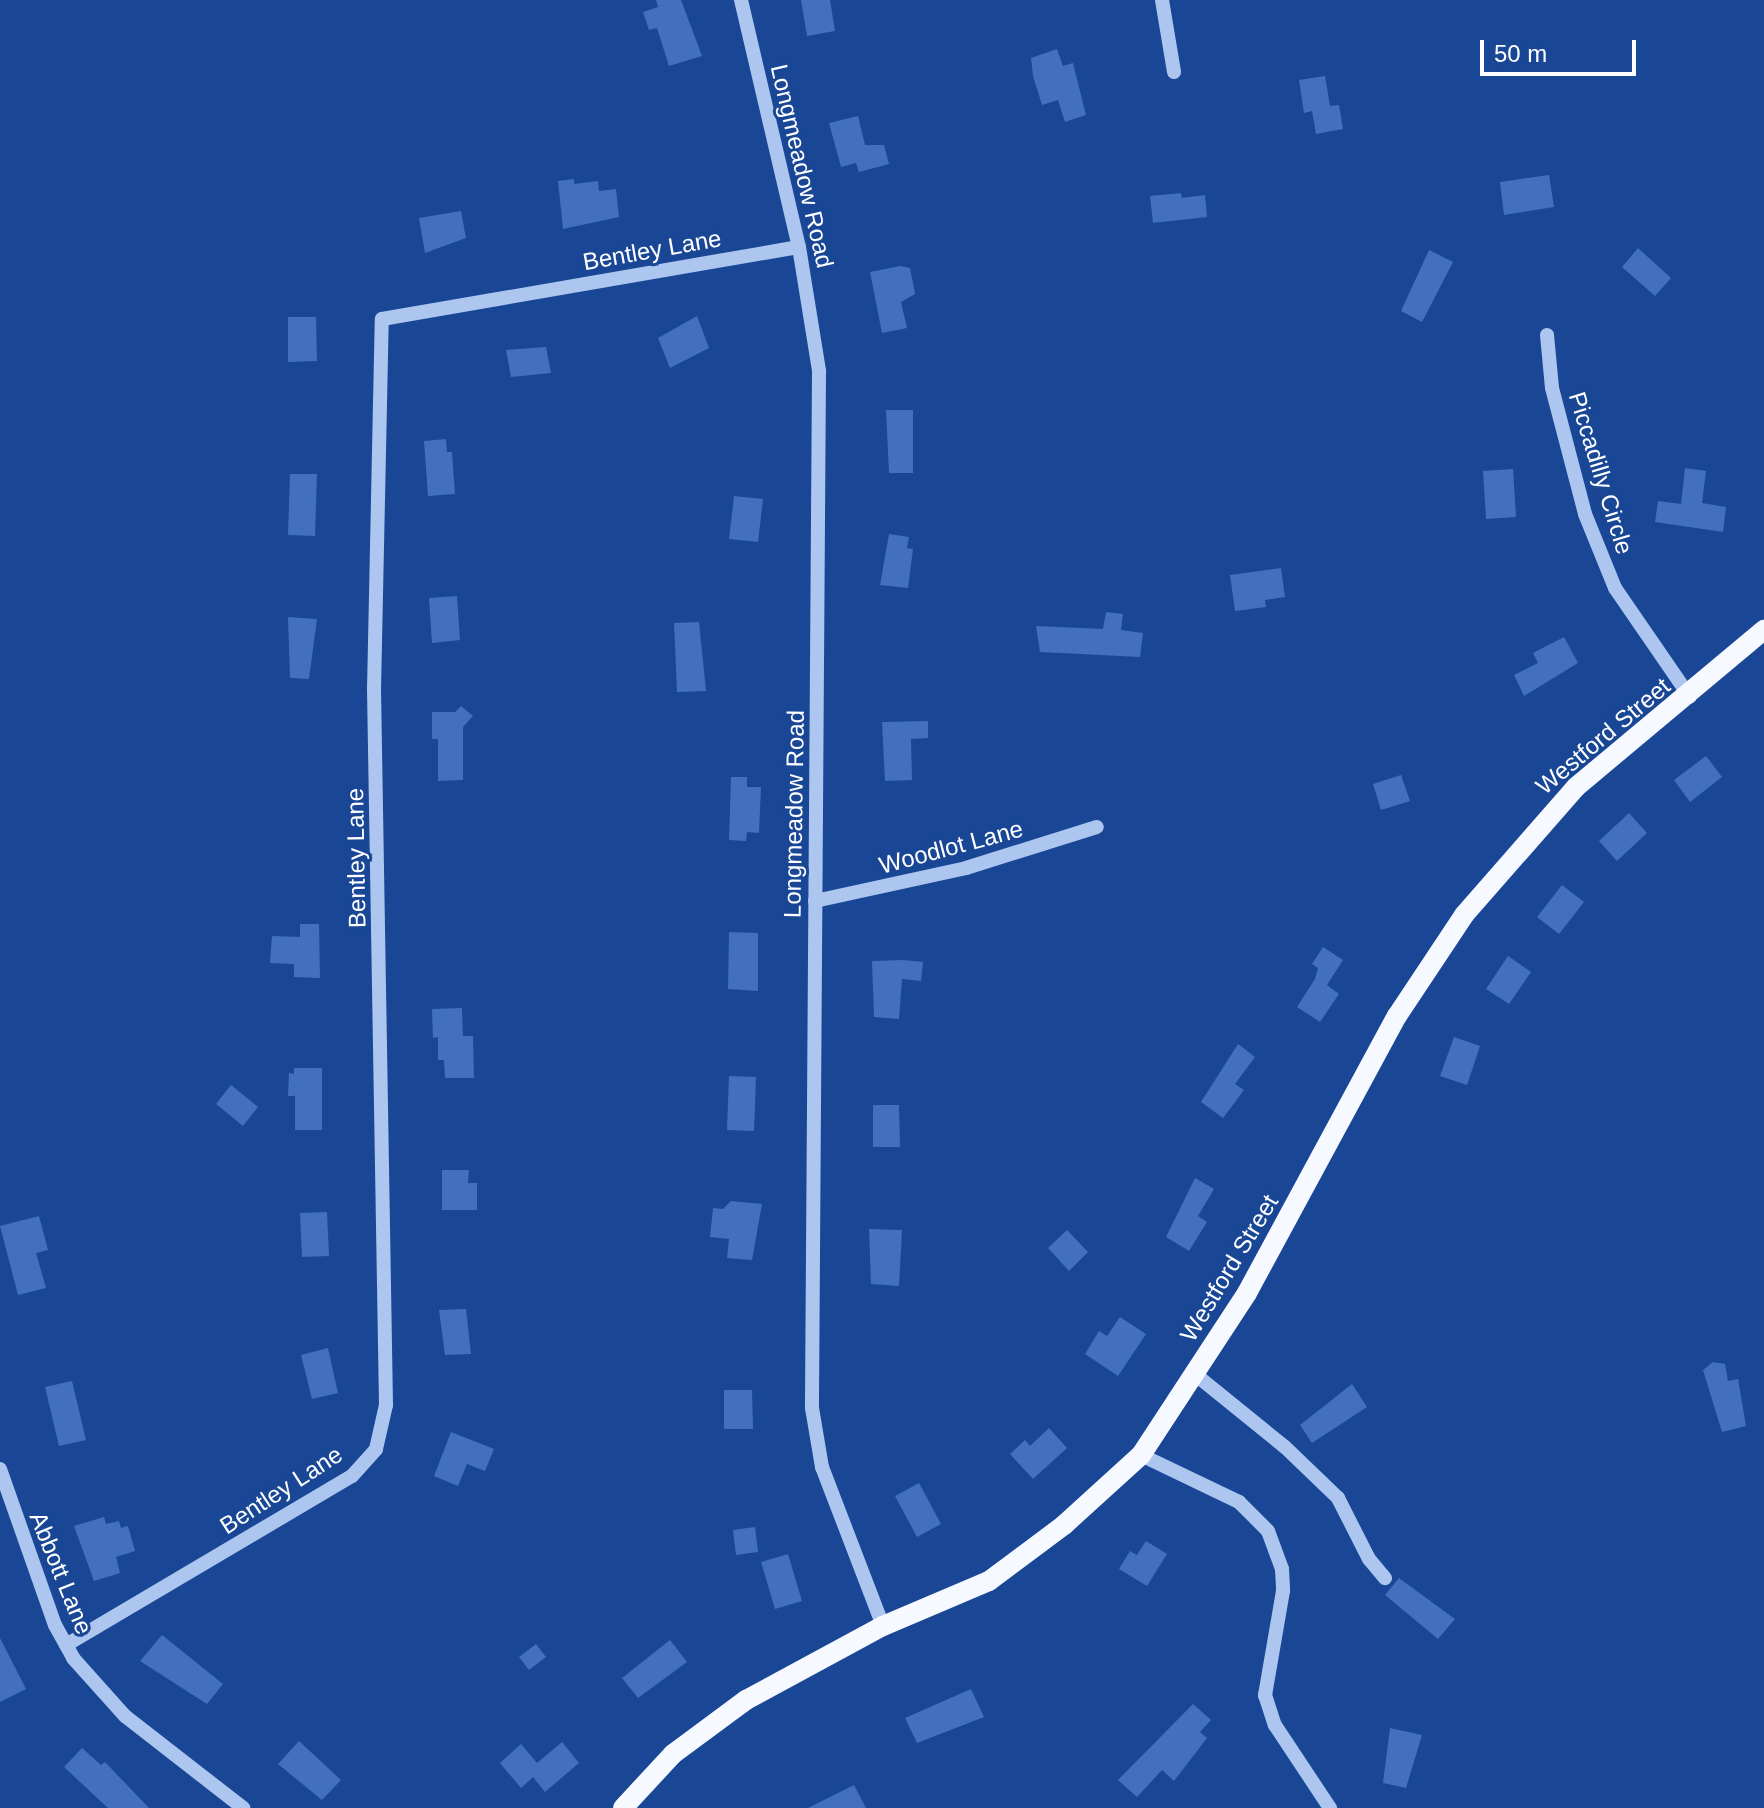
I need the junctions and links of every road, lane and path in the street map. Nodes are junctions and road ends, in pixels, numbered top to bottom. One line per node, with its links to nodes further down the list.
1 (741, 0): 4 (street, Longmeadow Road)
2 (1162, 0): 3 (street)
3 (1174, 72)
4 (799, 247): 9 (street, Longmeadow Road); 15 (street, Bentley Lane)
5 (1547, 335): 7 (street, Piccadilly Circle)
6 (1764, 630): 7 (main road, Westford Street)
7 (1690, 697): 10 (main road, Westford Street)
8 (1097, 827): 9 (street, Woodlot Lane)
9 (815, 901): 14 (street, Longmeadow Road)
10 (1196, 1375): 11 (main road, Westford Street); 13 (street)
11 (1141, 1455): 14 (main road, Westford Street); 18 (street)
12 (0, 1469): 15 (street, Abbott Lane)
13 (1385, 1578)
14 (883, 1626): 17 (main road, Westford Street)
15 (66, 1645): 16 (street, Abbott Lane)
16 (243, 1808)
17 (623, 1808)
18 (1330, 1808)

